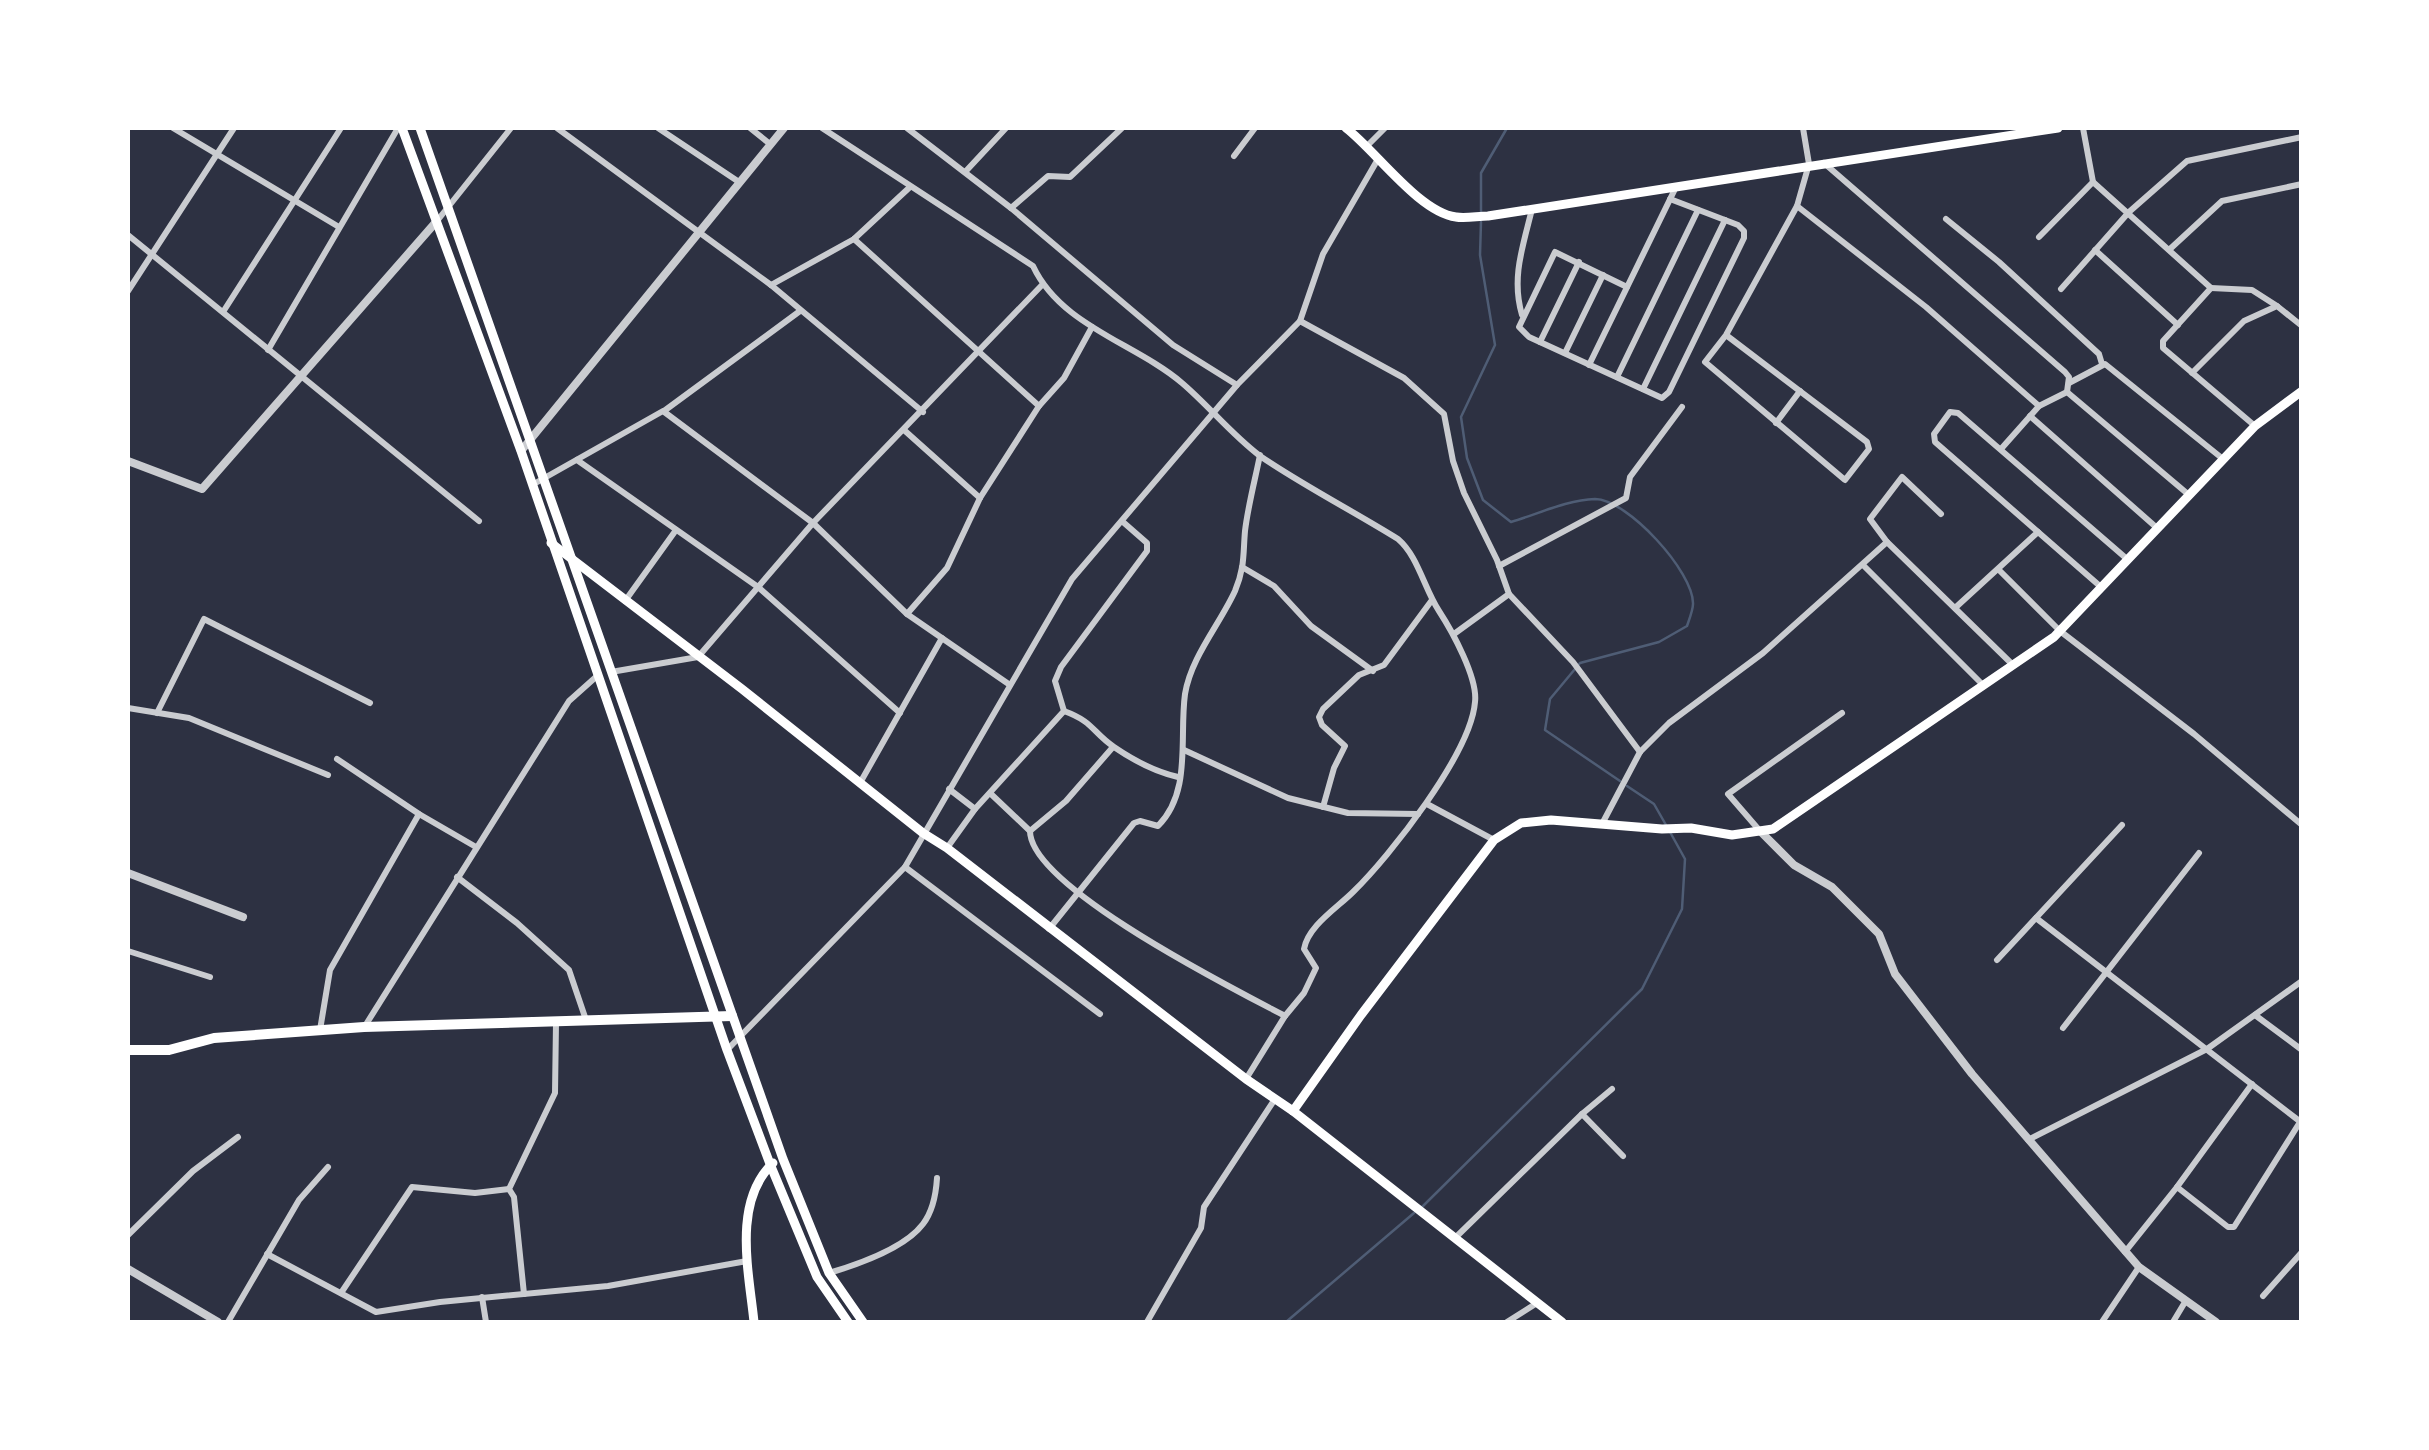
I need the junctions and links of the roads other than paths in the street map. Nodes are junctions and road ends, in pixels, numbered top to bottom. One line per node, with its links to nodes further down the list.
1 (173, 128): 24 (street)
2 (234, 128): 24 (street)
3 (341, 128): 36 (street)
4 (400, 128): 5 (street); 45 (main road); 46 (street)
5 (420, 128): 37 (main road)
6 (511, 128): 37 (street)
7 (557, 128): 47 (street)
8 (658, 128): 30 (street)
9 (750, 128): 22 (street)
10 (784, 128): 22 (street)
11 (822, 128): 33 (street)
12 (907, 128): 29 (street)
13 (1006, 128): 29 (street)
14 (1122, 128): 39 (street)
15 (1255, 128): 25 (street)
16 (1346, 128): 23 (main road)
17 (1385, 128): 23 (street)
18 (1803, 128): 28 (street)
19 (2058, 128): 27 (main road)
20 (2082, 128): 31 (street)
21 (2302, 136): 42 (street)
22 (770, 144): 30 (street)
23 (1368, 146): 26 (main road)
24 (216, 154): 36 (street); 53 (street)
25 (1234, 156)
26 (1379, 157): 40 (main road); 66 (street)
27 (1824, 162): 28 (main road); 81 (street)
28 (1809, 164): 34 (main road); 38 (street)
29 (966, 172): 39 (street)
30 (740, 182): 47 (street)
31 (2093, 182): 42 (street); 49 (street)
32 (2302, 184): 51 (street)
33 (910, 187): 50 (street); 56 (street)
34 (1676, 187): 35 (street); 40 (main road)
35 (1670, 199): 41 (street); 58 (street)
36 (297, 201): 46 (street); 64 (street)
37 (449, 206): 45 (street); 95 (main road)
38 (1797, 206): 70 (street); 86 (street)
39 (1011, 208): 80 (street)
40 (1532, 209): 65 (street)
41 (1698, 210): 44 (street); 79 (street)
42 (2129, 212): 51 (street); 52 (street)
43 (1946, 219): 75 (street)
44 (1725, 220): 82 (street); 82 (street)
45 (436, 222): 78 (street); 97 (main road)
46 (339, 228): 72 (street)
47 (700, 231): 57 (street); 95 (street)
48 (128, 236): 53 (street)
49 (2038, 237)
50 (854, 239): 57 (street); 73 (street)
51 (2170, 249): 59 (street)
52 (2095, 250): 60 (street); 67 (street)
53 (151, 254): 61 (street); 64 (street)
54 (1579, 262): 55 (street); 65 (street); 71 (street)
55 (1603, 274): 58 (street); 74 (street)
56 (1042, 284): 69 (street); 73 (street)
57 (771, 286): 63 (street)
58 (1627, 287): 76 (street)
59 (2211, 288): 62 (street); 67 (street)
60 (2061, 289)
61 (128, 291)
62 (2276, 306): 68 (street); 77 (street)
63 (800, 311): 88 (street); 89 (street)
64 (223, 312): 72 (street)
65 (1522, 318): 71 (street)
66 (1300, 321): 80 (street); 118 (street)
67 (2178, 325): 77 (street)
68 (2302, 326)
69 (1092, 327): 85 (street); 90 (street)
70 (1726, 335): 83 (street); 92 (street)
71 (1540, 342): 74 (street)
72 (268, 350): 78 (street)
73 (978, 354): 85 (street); 89 (street)
74 (1565, 354): 76 (street)
75 (2102, 364): 81 (street); 99 (street)
76 (1589, 365): 79 (street)
77 (2192, 373): 93 (street)
78 (300, 376): 100 (street); 107 (street)
79 (1617, 377): 82 (street)
80 (1238, 385): 90 (street)
81 (2068, 388): 86 (street); 104 (street)
82 (1642, 389)
83 (1800, 391): 92 (street); 92 (street)
84 (2302, 392): 93 (main road)
85 (1039, 406): 105 (street)
86 (2039, 406): 91 (street)
87 (1682, 407): 118 (street)
88 (663, 411): 101 (street); 109 (street)
89 (923, 412): 94 (street)
90 (1213, 416): 98 (street); 108 (street)
91 (2030, 416): 96 (street); 110 (street)
92 (1776, 423)
93 (2255, 426): 99 (main road)
94 (904, 430): 105 (street); 109 (street)
95 (528, 441): 97 (street); 102 (main road)
96 (2001, 449): 112 (street); 116 (street)
97 (520, 451): 103 (main road)
98 (1260, 456): 119 (street); 125 (street)
99 (2223, 459): 104 (main road)
100 (128, 460)
101 (577, 460): 102 (street); 111 (street)
102 (542, 480): 103 (street); 115 (main road)
103 (532, 486): 114 (main road)
104 (2190, 494): 110 (main road)
105 (980, 498): 127 (street)
106 (1942, 514): 113 (street)
107 (479, 520)
108 (1123, 522): 136 (street); 140 (street)
109 (814, 523): 121 (street); 127 (street)
110 (2157, 528): 116 (main road)
111 (676, 530): 121 (street); 124 (street)
112 (2038, 532): 120 (street); 122 (street)
113 (1888, 542): 117 (street); 126 (street)
114 (551, 544): 115 (main road); 135 (main road)
115 (570, 558): 124 (main road); 133 (main road)
116 (2127, 559): 122 (main road)
117 (1863, 565): 137 (street); 146 (street)
118 (1499, 566): 123 (street)
119 (1242, 568): 134 (street); 145 (street)
120 (1999, 570): 126 (street); 128 (street)
121 (758, 587): 131 (street); 141 (street)
122 (2102, 587): 128 (main road)
123 (1510, 594): 129 (street); 146 (street)
124 (626, 600): 131 (main road)
125 (1432, 600): 129 (street); 134 (street)
126 (1955, 608): 132 (street)
127 (907, 614): 130 (street)
128 (2060, 631): 132 (main road); 159 (street)
129 (1454, 634): 153 (street)
130 (942, 638): 136 (street); 141 (street)
131 (698, 657): 133 (street); 150 (main road)
132 (2013, 664): 137 (main road)
133 (611, 672): 182 (main road)
134 (1374, 672): 154 (street)
135 (597, 676): 165 (street); 184 (main road)
136 (1010, 685): 151 (street)
137 (1983, 685): 162 (main road)
138 (370, 704): 143 (street)
139 (128, 708): 143 (street)
140 (1064, 711): 144 (street); 152 (street)
141 (900, 713): 150 (street)
142 (1842, 713): 162 (street)
143 (157, 714): 148 (street)
144 (1113, 747): 149 (street); 161 (street)
145 (1184, 750): 149 (street); 154 (street)
146 (1640, 752): 158 (street)
147 (337, 759): 156 (street)
148 (328, 775)
149 (1178, 778): 171 (street)
150 (860, 783): 163 (main road)
151 (949, 789): 155 (street); 163 (street)
152 (991, 794): 155 (street); 161 (street)
153 (1427, 804): 157 (street); 164 (street)
154 (1324, 807): 157 (street)
155 (976, 809): 166 (street)
156 (418, 814): 165 (street); 189 (street)
157 (1420, 814): 183 (street)
158 (1602, 824): 162 (main road); 164 (main road)
159 (2302, 824)
160 (2122, 825): 173 (street)
161 (1030, 831): 171 (street)
162 (1761, 832): 203 (street)
163 (923, 833): 166 (main road); 168 (street)
164 (1494, 840): 199 (main road)
165 (476, 848): 170 (street)
166 (946, 848): 174 (main road)
167 (2198, 854): 177 (street)
168 (906, 867): 180 (street); 190 (street)
169 (128, 873): 172 (street)
170 (457, 878): 185 (street); 187 (street)
171 (1080, 892): 174 (street); 183 (street)
172 (243, 917)
173 (2036, 918): 176 (street); 177 (street)
174 (1049, 929): 195 (main road)
175 (128, 951): 178 (street)
176 (1997, 960)
177 (2107, 972): 188 (street); 191 (street)
178 (210, 977)
179 (2302, 981): 181 (street)
180 (1100, 1014)
181 (2255, 1015): 191 (street); 194 (street)
182 (732, 1016): 184 (main road); 190 (main road)
183 (1285, 1016): 195 (street)
184 (718, 1018): 185 (main road); 193 (main road)
185 (587, 1022): 186 (main road)
186 (556, 1023): 187 (main road); 210 (street)
187 (364, 1027): 189 (main road)
188 (2063, 1028)
189 (320, 1030): 192 (main road)
190 (739, 1038): 193 (street); 205 (main road)
191 (2208, 1049): 196 (street); 203 (street)
192 (128, 1050)
193 (727, 1050): 206 (main road)
194 (2302, 1050)
195 (1246, 1079): 198 (main road)
196 (2252, 1084): 201 (street); 209 (street)
197 (1612, 1089): 200 (street)
198 (1275, 1099): 199 (main road); 232 (street)
199 (1293, 1111): 212 (main road)
200 (1582, 1114): 204 (street); 212 (street)
201 (2301, 1123): 209 (street)
202 (238, 1137): 211 (street)
203 (2027, 1140): 213 (street)
204 (1623, 1156)
205 (783, 1159): 206 (main road); 219 (main road)
206 (770, 1164): 216 (main road); 230 (main road)
207 (328, 1167): 215 (street)
208 (938, 1178): 219 (street)
209 (2177, 1187): 213 (street)
210 (509, 1189): 220 (street); 221 (street)
211 (128, 1235)
212 (1454, 1239): 225 (main road)
213 (2125, 1252): 217 (street)
214 (2302, 1252): 222 (street)
215 (267, 1254): 220 (street); 227 (street)
216 (748, 1261): 221 (street); 229 (main road)
217 (2139, 1266): 224 (street); 235 (street)
218 (128, 1269): 226 (street)
219 (828, 1273): 231 (main road)
220 (341, 1293): 223 (street)
221 (524, 1294): 223 (street)
222 (2263, 1296)
223 (482, 1297): 228 (street)
224 (2185, 1302): 236 (street); 237 (street)
225 (1537, 1303): 233 (street); 234 (main road)
226 (218, 1322)
227 (228, 1322)
228 (486, 1322)
229 (754, 1322)
230 (848, 1322)
231 (863, 1322)
232 (1147, 1322)
233 (1507, 1322)
234 (1562, 1322)
235 (2102, 1322)
236 (2173, 1322)
237 (2216, 1322)

